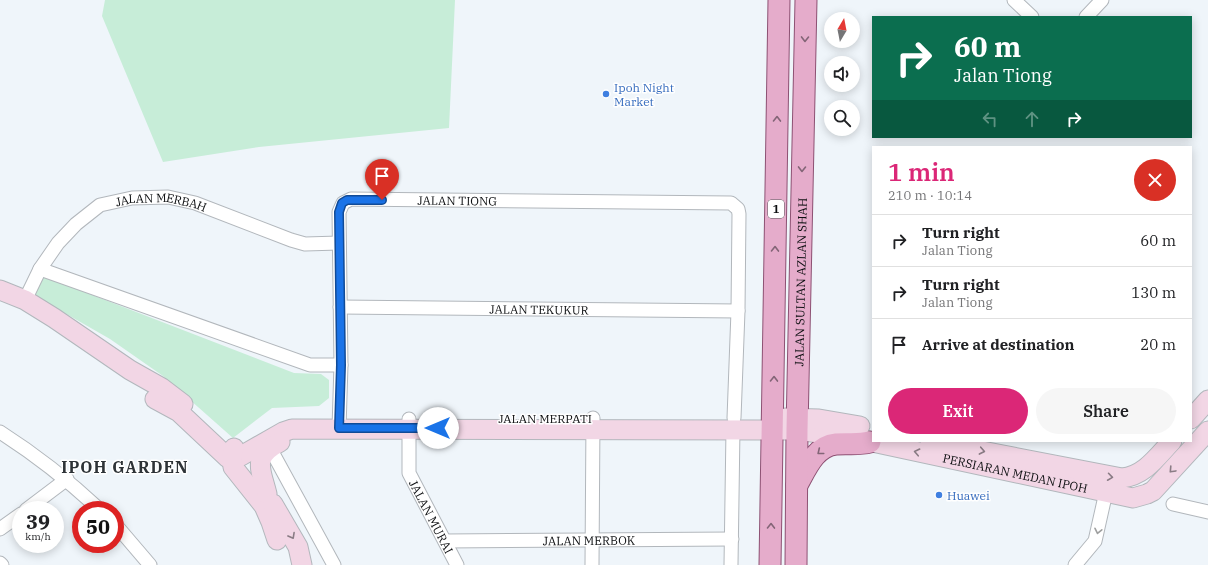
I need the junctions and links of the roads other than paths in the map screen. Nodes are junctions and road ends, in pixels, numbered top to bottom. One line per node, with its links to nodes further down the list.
1 (779, 0): 22 (main road, JALAN SULTAN AZLAN SHAH / 1, one-way to 1)
2 (806, 0): 23 (main road, JALAN SULTAN AZLAN SHAH / 1, one-way to 23)
3 (1014, 0): 5 (street)
4 (1102, 0): 6 (street)
5 (1031, 16)
6 (1087, 16)
7 (339, 243): 8 (street, JALAN MERBAH); 11 (street, JALAN TIONG); 12 (street, JALAN TIONG)
8 (40, 269): 10 (street, JALAN MERBAH); 13 (street)
9 (0, 290): 10 (main road)
10 (25, 300): 14 (main road)
11 (340, 307): 12 (street, JALAN TEKUKUR); 13 (street, JALAN TIONG)
12 (738, 311): 21 (street)
13 (341, 365): 18 (street, JALAN TIONG)
14 (130, 370): 15 (main road); 34 (main road)
15 (155, 399): 34 (main road); 47 (main road)
16 (1208, 400): 17 (main road)
17 (1192, 418)
18 (339, 424): 19 (main road, JALAN MERPATI); 25 (main road, JALAN MERPATI); 34 (main road, JALAN MERPATI)
19 (409, 424): 20 (main road, JALAN MERPATI); 49 (street, JALAN MURAI)
20 (593, 424): 21 (main road, JALAN MERPATI); 48 (street)
21 (733, 424): 22 (main road, JALAN MERPATI); 46 (street)
22 (773, 424): 23 (main road, PERSIARAN MEDAN IPOH); 57 (main road, JALAN SULTAN AZLAN SHAH / 1, one-way to 22)
23 (797, 424): 28 (main road, PERSIARAN MEDAN IPOH); 36 (main road, JALAN SULTAN AZLAN SHAH / 1)
24 (1208, 424): 33 (main road)
25 (319, 429): 32 (main road); 34 (main road, JALAN MERPATI)
26 (1208, 431): 33 (main road, PERSIARAN MEDAN IPOH)
27 (0, 432): 35 (street)
28 (872, 435): 36 (main road, one-way to 36)
29 (901, 442): 37 (main road, PERSIARAN MEDAN IPOH, one-way to 29)
30 (935, 442): 31 (main road, PERSIARAN MEDAN IPOH, one-way to 31)
31 (1171, 442)
32 (270, 448): 38 (main road); 53 (street)
33 (1189, 452): 37 (main road, PERSIARAN MEDAN IPOH, one-way to 37)
34 (235, 454): 38 (main road); 47 (main road)
35 (67, 479): 39 (street); 40 (street)
36 (796, 488): 58 (main road, JALAN SULTAN AZLAN SHAH / 1)
37 (1106, 492): 59 (street, one-way to 59)
38 (267, 494): 52 (main road, one-way to 52)
39 (38, 501)
40 (90, 501)
41 (1173, 504): 42 (street)
42 (1208, 512)
43 (12, 520): 44 (street)
44 (0, 529)
45 (124, 535): 50 (street)
46 (732, 539): 48 (street, JALAN MERBOK); 56 (street)
47 (277, 540): 51 (main road)
48 (592, 540): 49 (street, JALAN MERBOK); 55 (street)
49 (445, 541): 54 (street, JALAN MURAI)
50 (150, 565)
51 (298, 565)
52 (302, 565)
53 (334, 565)
54 (457, 565)
55 (592, 565)
56 (731, 565)
57 (770, 565)
58 (796, 565)
59 (1075, 565)

